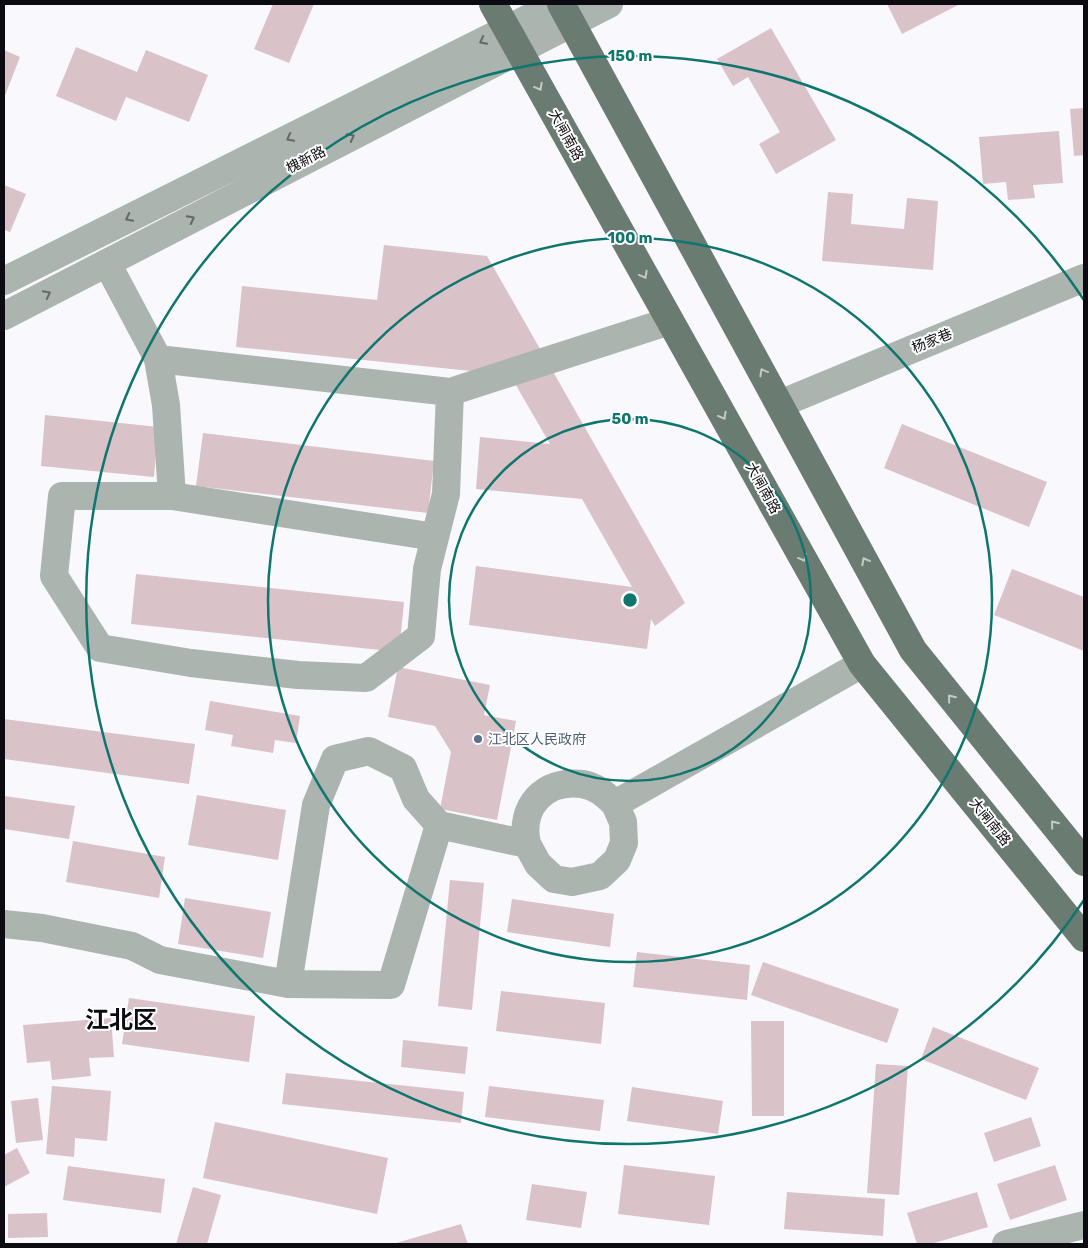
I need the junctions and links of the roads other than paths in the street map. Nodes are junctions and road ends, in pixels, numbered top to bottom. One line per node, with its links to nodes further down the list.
1 (493, 4): 4 (main road, 大闸南路)
2 (609, 4): 3 (street, 槐新路)
3 (564, 10): 4 (street, 槐新路); 12 (main road, one-way to 3)
4 (513, 40): 5 (street, 槐新路, one-way to 4); 7 (street, 槐新路, one-way to 7); 9 (main road, 大闸南路, one-way to 9)
5 (107, 263): 8 (street, 槐新路, one-way to 5); 10 (street)
6 (1084, 278): 12 (street, 杨家巷)
7 (4, 281)
8 (4, 316)
9 (670, 321): 11 (street); 15 (main road, 大闸南路, one-way to 15)
10 (158, 359): 11 (street); 13 (street)
11 (450, 392): 14 (street)
12 (780, 404): 19 (main road, one-way to 12)
13 (172, 496): 14 (street); 14 (street)
14 (435, 537)
15 (862, 664): 16 (street); 21 (main road, 大闸南路)
16 (615, 804): 18 (street); 18 (street)
17 (439, 826): 18 (street); 22 (street); 22 (street)
18 (527, 844)
19 (1084, 862)
20 (4, 924): 22 (street)
21 (1084, 938)
22 (288, 984)
23 (1084, 1225): 24 (street)
24 (1006, 1244)

